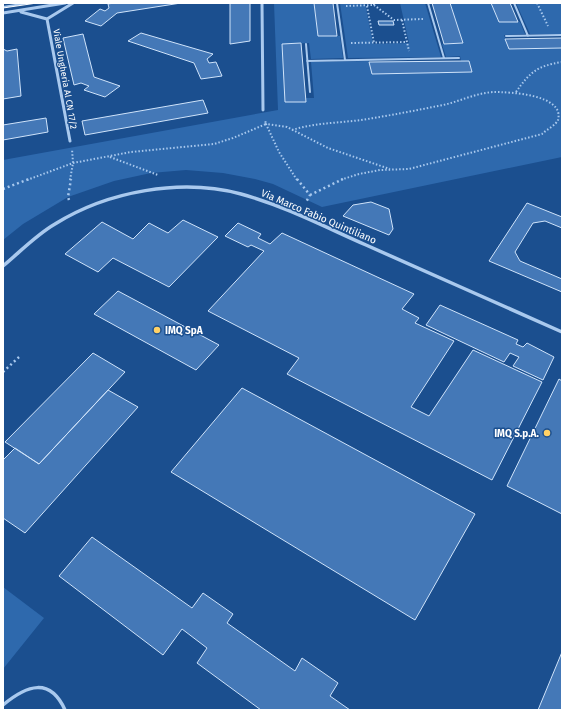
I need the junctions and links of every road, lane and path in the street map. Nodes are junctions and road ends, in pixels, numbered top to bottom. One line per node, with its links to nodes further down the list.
1 (28, 3): 11 (lane)
2 (65, 3): 12 (street)
3 (73, 3): 14 (street)
4 (262, 3): 33 (street)
5 (428, 3): 15 (lane)
6 (514, 3): 19 (lane)
7 (537, 3): 20 (path)
8 (337, 4): 10 (path); 22 (lane)
9 (374, 4): 10 (path); 16 (path)
10 (367, 6): 23 (path)
11 (3, 7)
12 (19, 11): 13 (street); 14 (street)
13 (3, 14)
14 (47, 19): 36 (street, Viale Ungheria Al CN 17/2)
15 (432, 19): 16 (path); 25 (lane)
16 (402, 20): 21 (path)
17 (562, 35): 20 (lane)
18 (506, 36): 19 (lane)
19 (528, 36): 20 (lane)
20 (552, 36)
21 (407, 42): 23 (path); 27 (path)
22 (343, 43): 23 (path); 28 (lane)
23 (374, 43)
24 (306, 44): 29 (lane)
25 (444, 58): 26 (lane); 27 (lane)
26 (458, 58)
27 (411, 59): 28 (lane)
28 (345, 60): 29 (lane)
29 (307, 61): 31 (lane)
30 (562, 62): 32 (path)
31 (310, 92)
32 (515, 92): 35 (path); 39 (path)
33 (263, 110): 34 (path)
34 (266, 124): 35 (path); 37 (path); 42 (path)
35 (292, 130): 39 (path)
36 (70, 141): 38 (path)
37 (110, 156): 38 (path); 40 (path)
38 (74, 163): 41 (path); 43 (path)
39 (390, 169): 42 (path)
40 (158, 175)
41 (3, 189)
42 (310, 195): 44 (path)
43 (69, 200)
44 (306, 202)
45 (3, 266): 46 (street, Via Marco Fabio Quintiliano)
46 (562, 332)
47 (18, 357): 48 (path)
48 (3, 372)
49 (3, 705): 50 (lane)
50 (65, 710)

